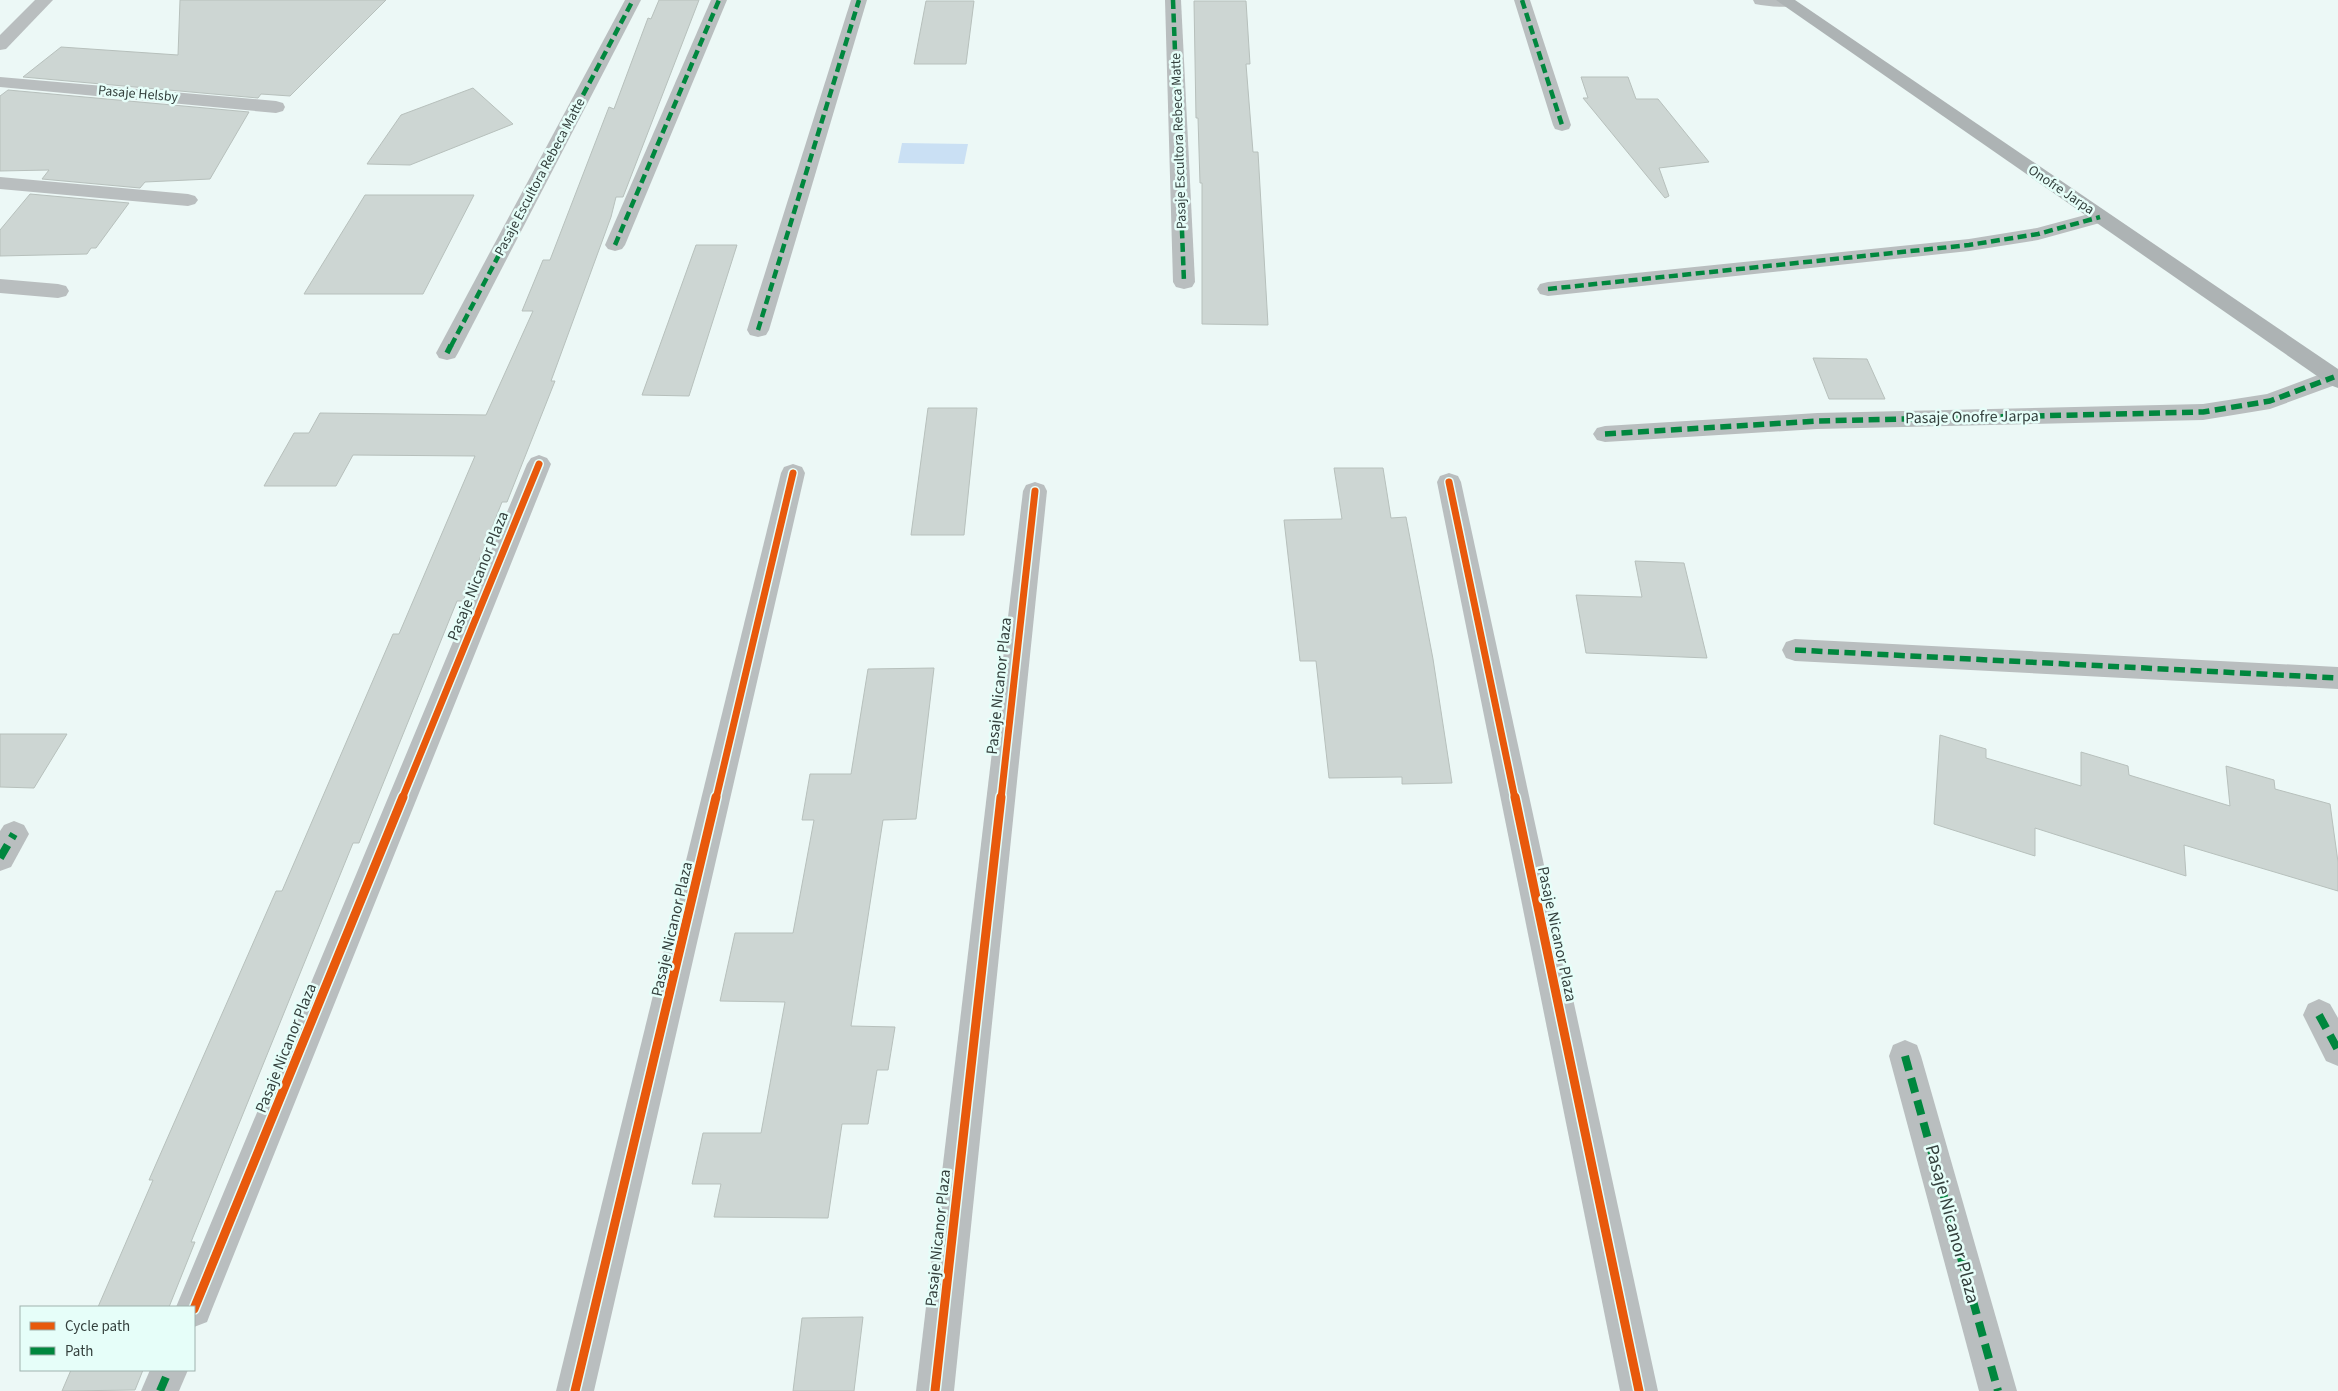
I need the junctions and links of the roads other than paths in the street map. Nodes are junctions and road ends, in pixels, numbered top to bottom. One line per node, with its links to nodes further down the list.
1 (45, 0): 9 (street)
2 (633, 0): 22 (street, Pasaje Escultora Rebeca Matte)
3 (719, 0): 16 (street)
4 (859, 0): 21 (street)
5 (1173, 0): 17 (street, Pasaje Escultora Rebeca Matte)
6 (1522, 0): 12 (street)
7 (1761, 0): 8 (street)
8 (1785, 1): 15 (street, Onofre Jarpa)
9 (0, 45)
10 (0, 82): 11 (street, Pasaje Helsby)
11 (276, 107)
12 (1562, 125)
13 (0, 183): 14 (street)
14 (188, 200)
15 (2100, 217): 19 (street); 23 (street, Onofre Jarpa)
16 (615, 244)
17 (1184, 282)
18 (0, 286): 20 (street)
19 (1548, 289)
20 (58, 291)
21 (758, 330)
22 (447, 353)
23 (2336, 378): 24 (street, Pasaje Onofre Jarpa)
24 (1605, 434)
25 (539, 464): 34 (street, Pasaje Nicanor Plaza)
26 (793, 473): 37 (street, Pasaje Nicanor Plaza)
27 (1449, 482): 39 (street, Pasaje Nicanor Plaza)
28 (1035, 491): 38 (street, Pasaje Nicanor Plaza)
29 (1795, 650): 30 (street)
30 (2338, 678)
31 (2319, 1015): 32 (street)
32 (2338, 1050)
33 (1905, 1056): 40 (street, Pasaje Nicanor Plaza)
34 (195, 1307)
35 (169, 1371): 36 (street)
36 (160, 1391)
37 (575, 1391)
38 (935, 1391)
39 (1639, 1391)
40 (1998, 1391)

